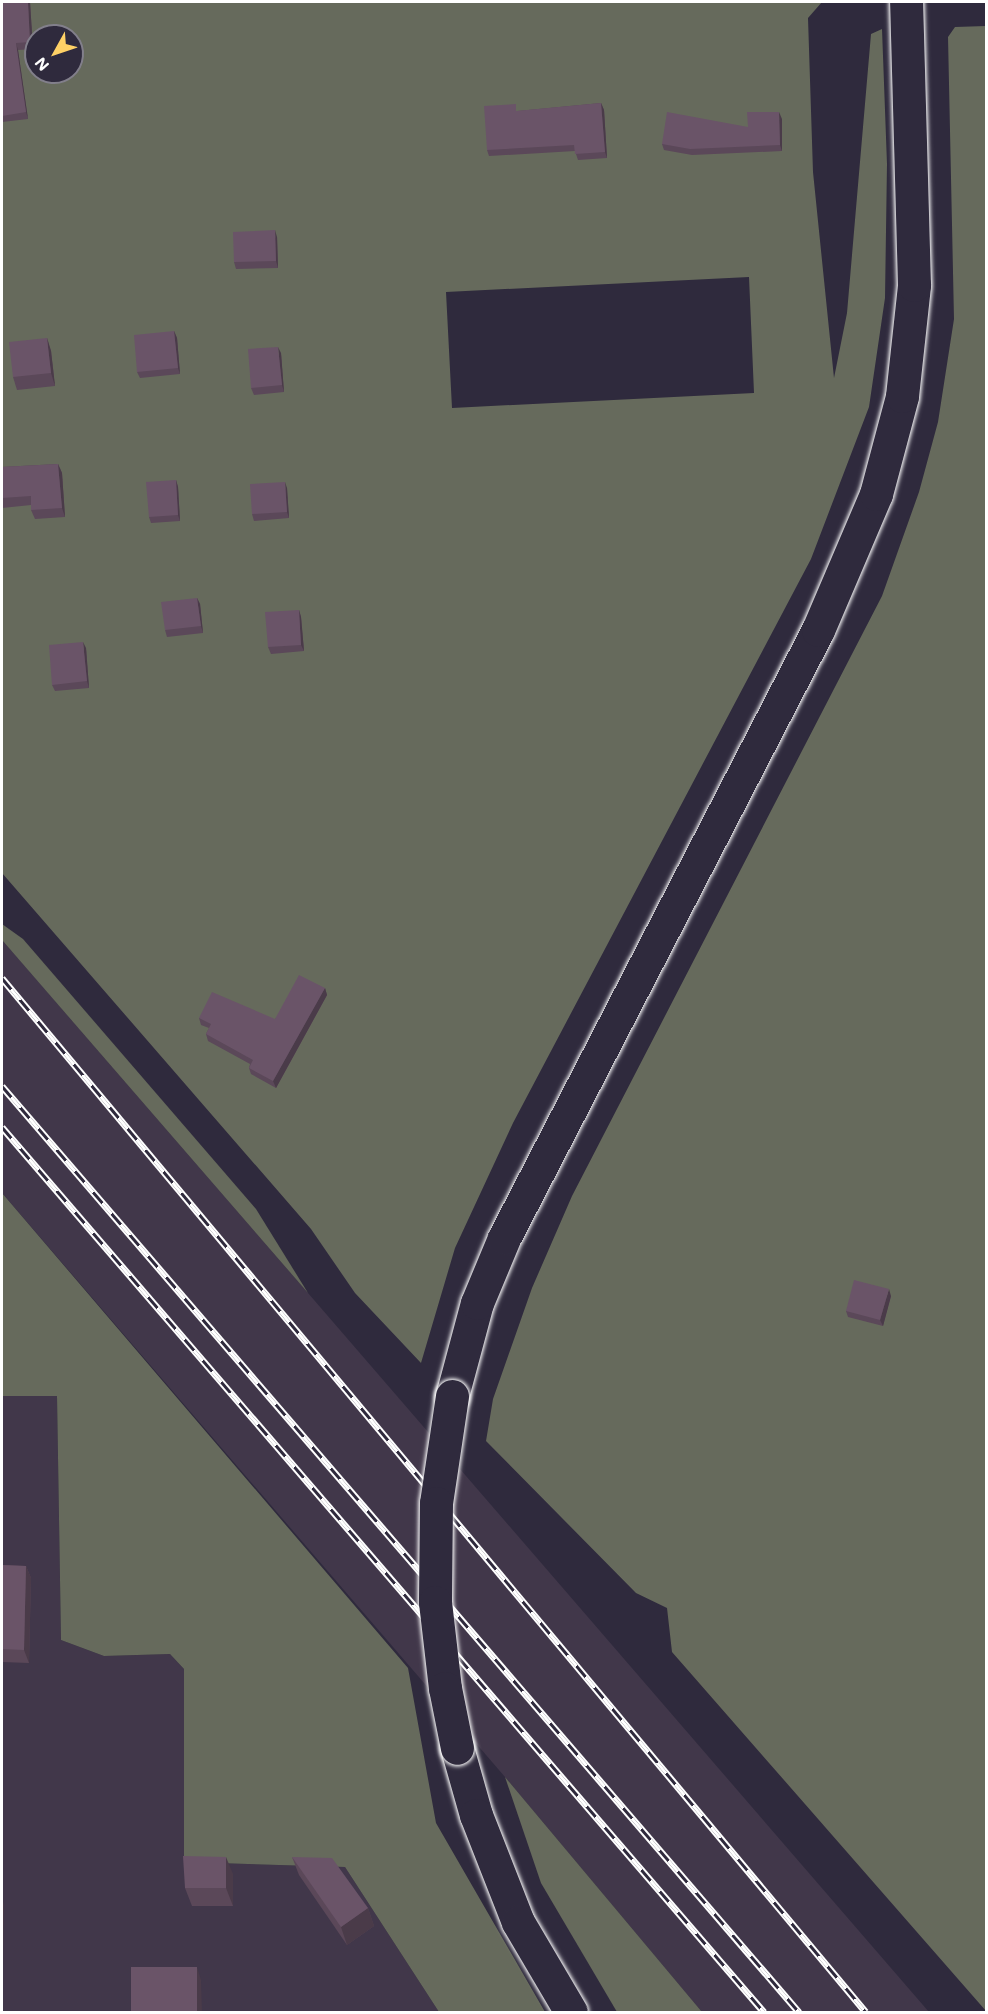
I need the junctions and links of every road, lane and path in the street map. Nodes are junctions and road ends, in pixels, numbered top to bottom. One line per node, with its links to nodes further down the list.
1 (906, 2): 2 (main road, bridge)
2 (572, 2013)

